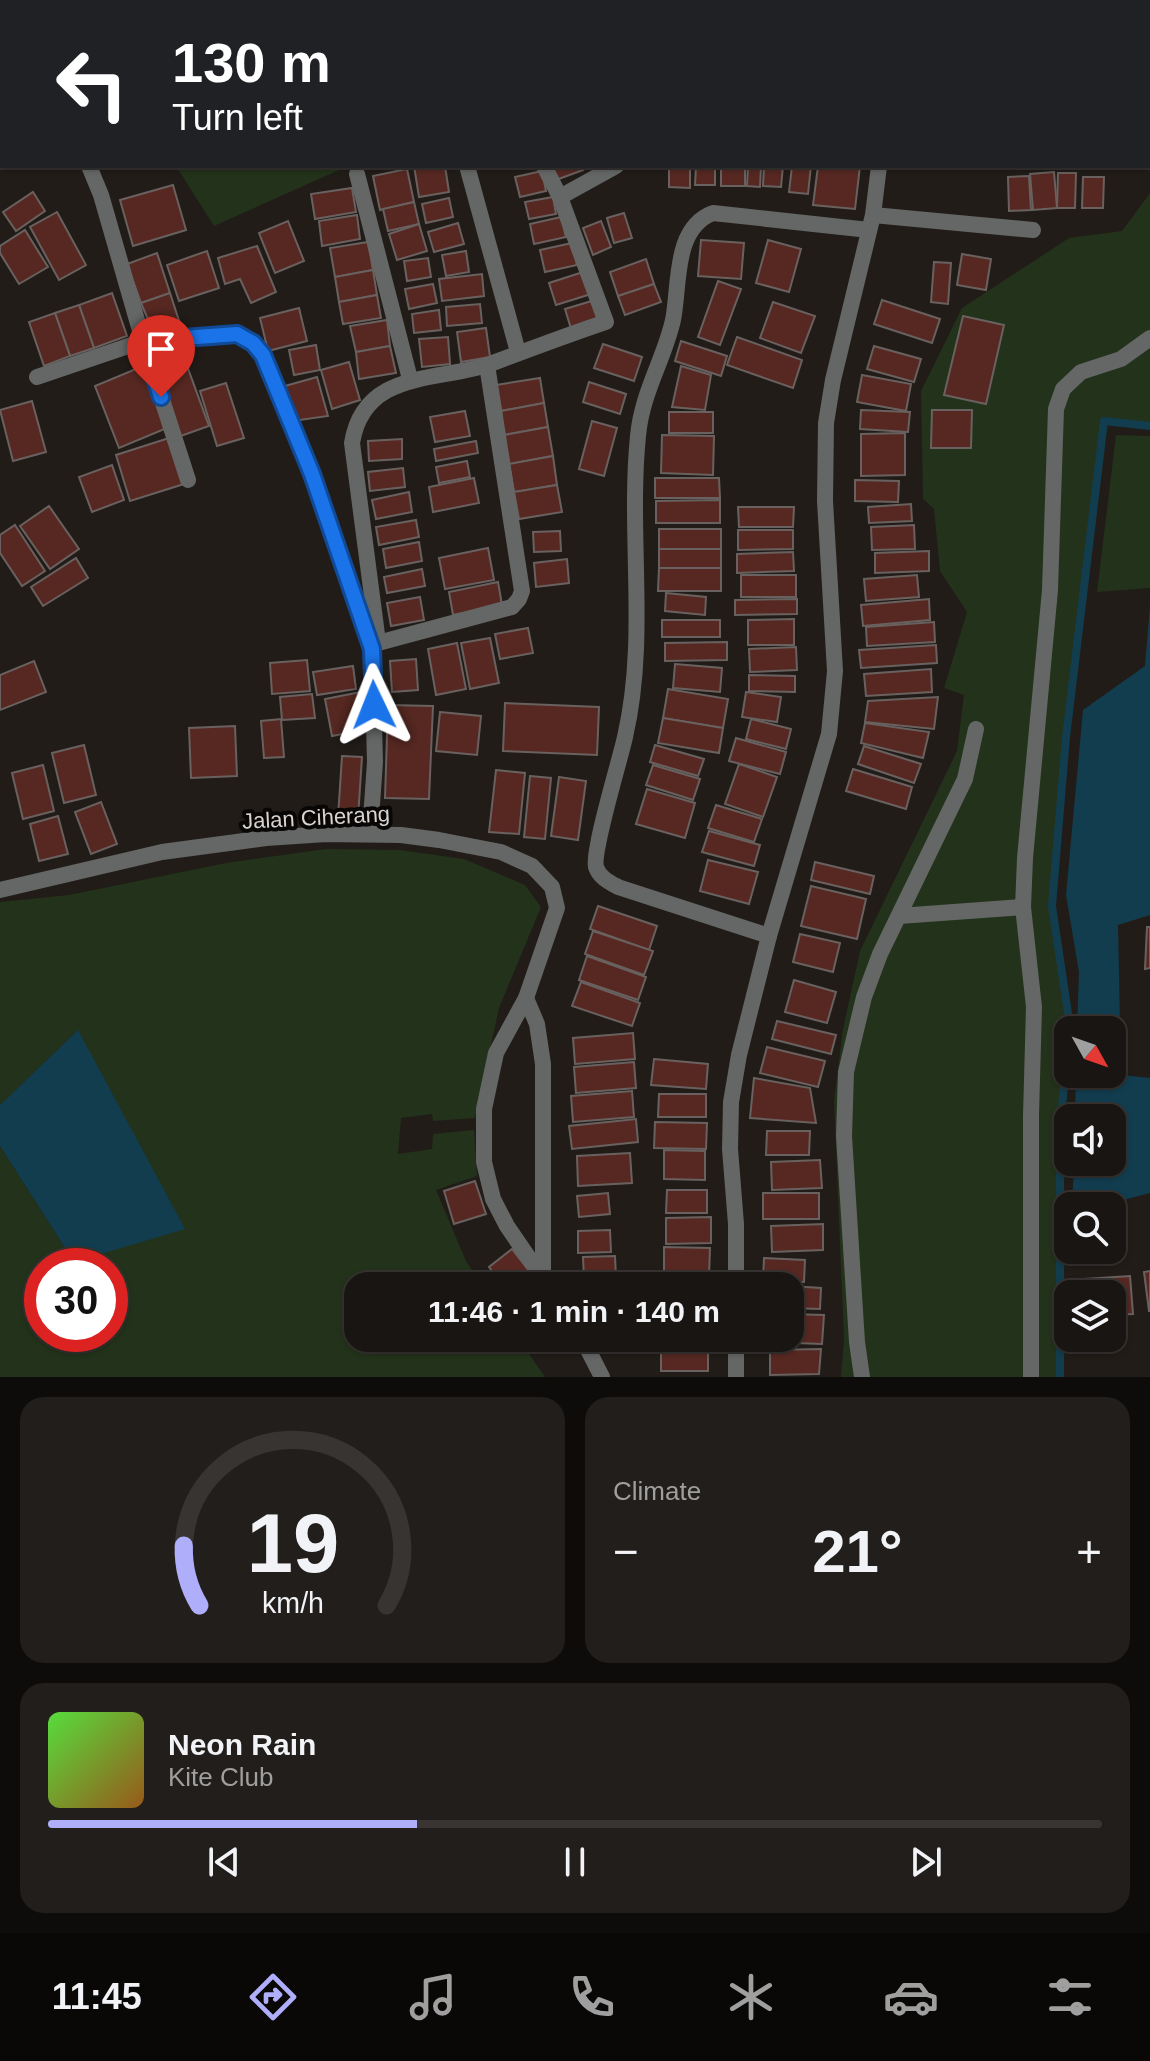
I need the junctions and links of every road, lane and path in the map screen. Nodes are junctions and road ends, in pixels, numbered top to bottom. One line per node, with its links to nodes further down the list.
1 (90, 168): 11 (street)
2 (468, 168): 12 (street)
3 (545, 168): 7 (street)
4 (612, 168): 7 (street)
5 (879, 168): 8 (street)
6 (357, 174): 15 (street)
7 (560, 197): 12 (street)
8 (871, 222): 9 (street); 23 (street); 23 (street)
9 (1033, 230)
10 (1150, 338): 21 (street)
11 (143, 341): 14 (street); 16 (street); 17 (street)
12 (518, 352): 13 (street)
13 (487, 365): 15 (street); 17 (street)
14 (37, 377)
15 (410, 379): 17 (street)
16 (188, 480)
17 (375, 646): 19 (street)
18 (976, 729): 22 (street)
19 (370, 833): 20 (street, Jalan Ciherang); 24 (street, Jalan Ciherang)
20 (0, 890)
21 (1023, 907): 22 (street); 33 (street)
22 (899, 916): 32 (street)
23 (769, 936): 27 (street)
24 (526, 998): 25 (street, Jalan Ciherang); 26 (street)
25 (539, 1272)
26 (546, 1272)
27 (736, 1272)
28 (589, 1352): 30 (street)
29 (736, 1352): 31 (street)
30 (602, 1377)
31 (736, 1377)
32 (862, 1377)
33 (1031, 1377)

